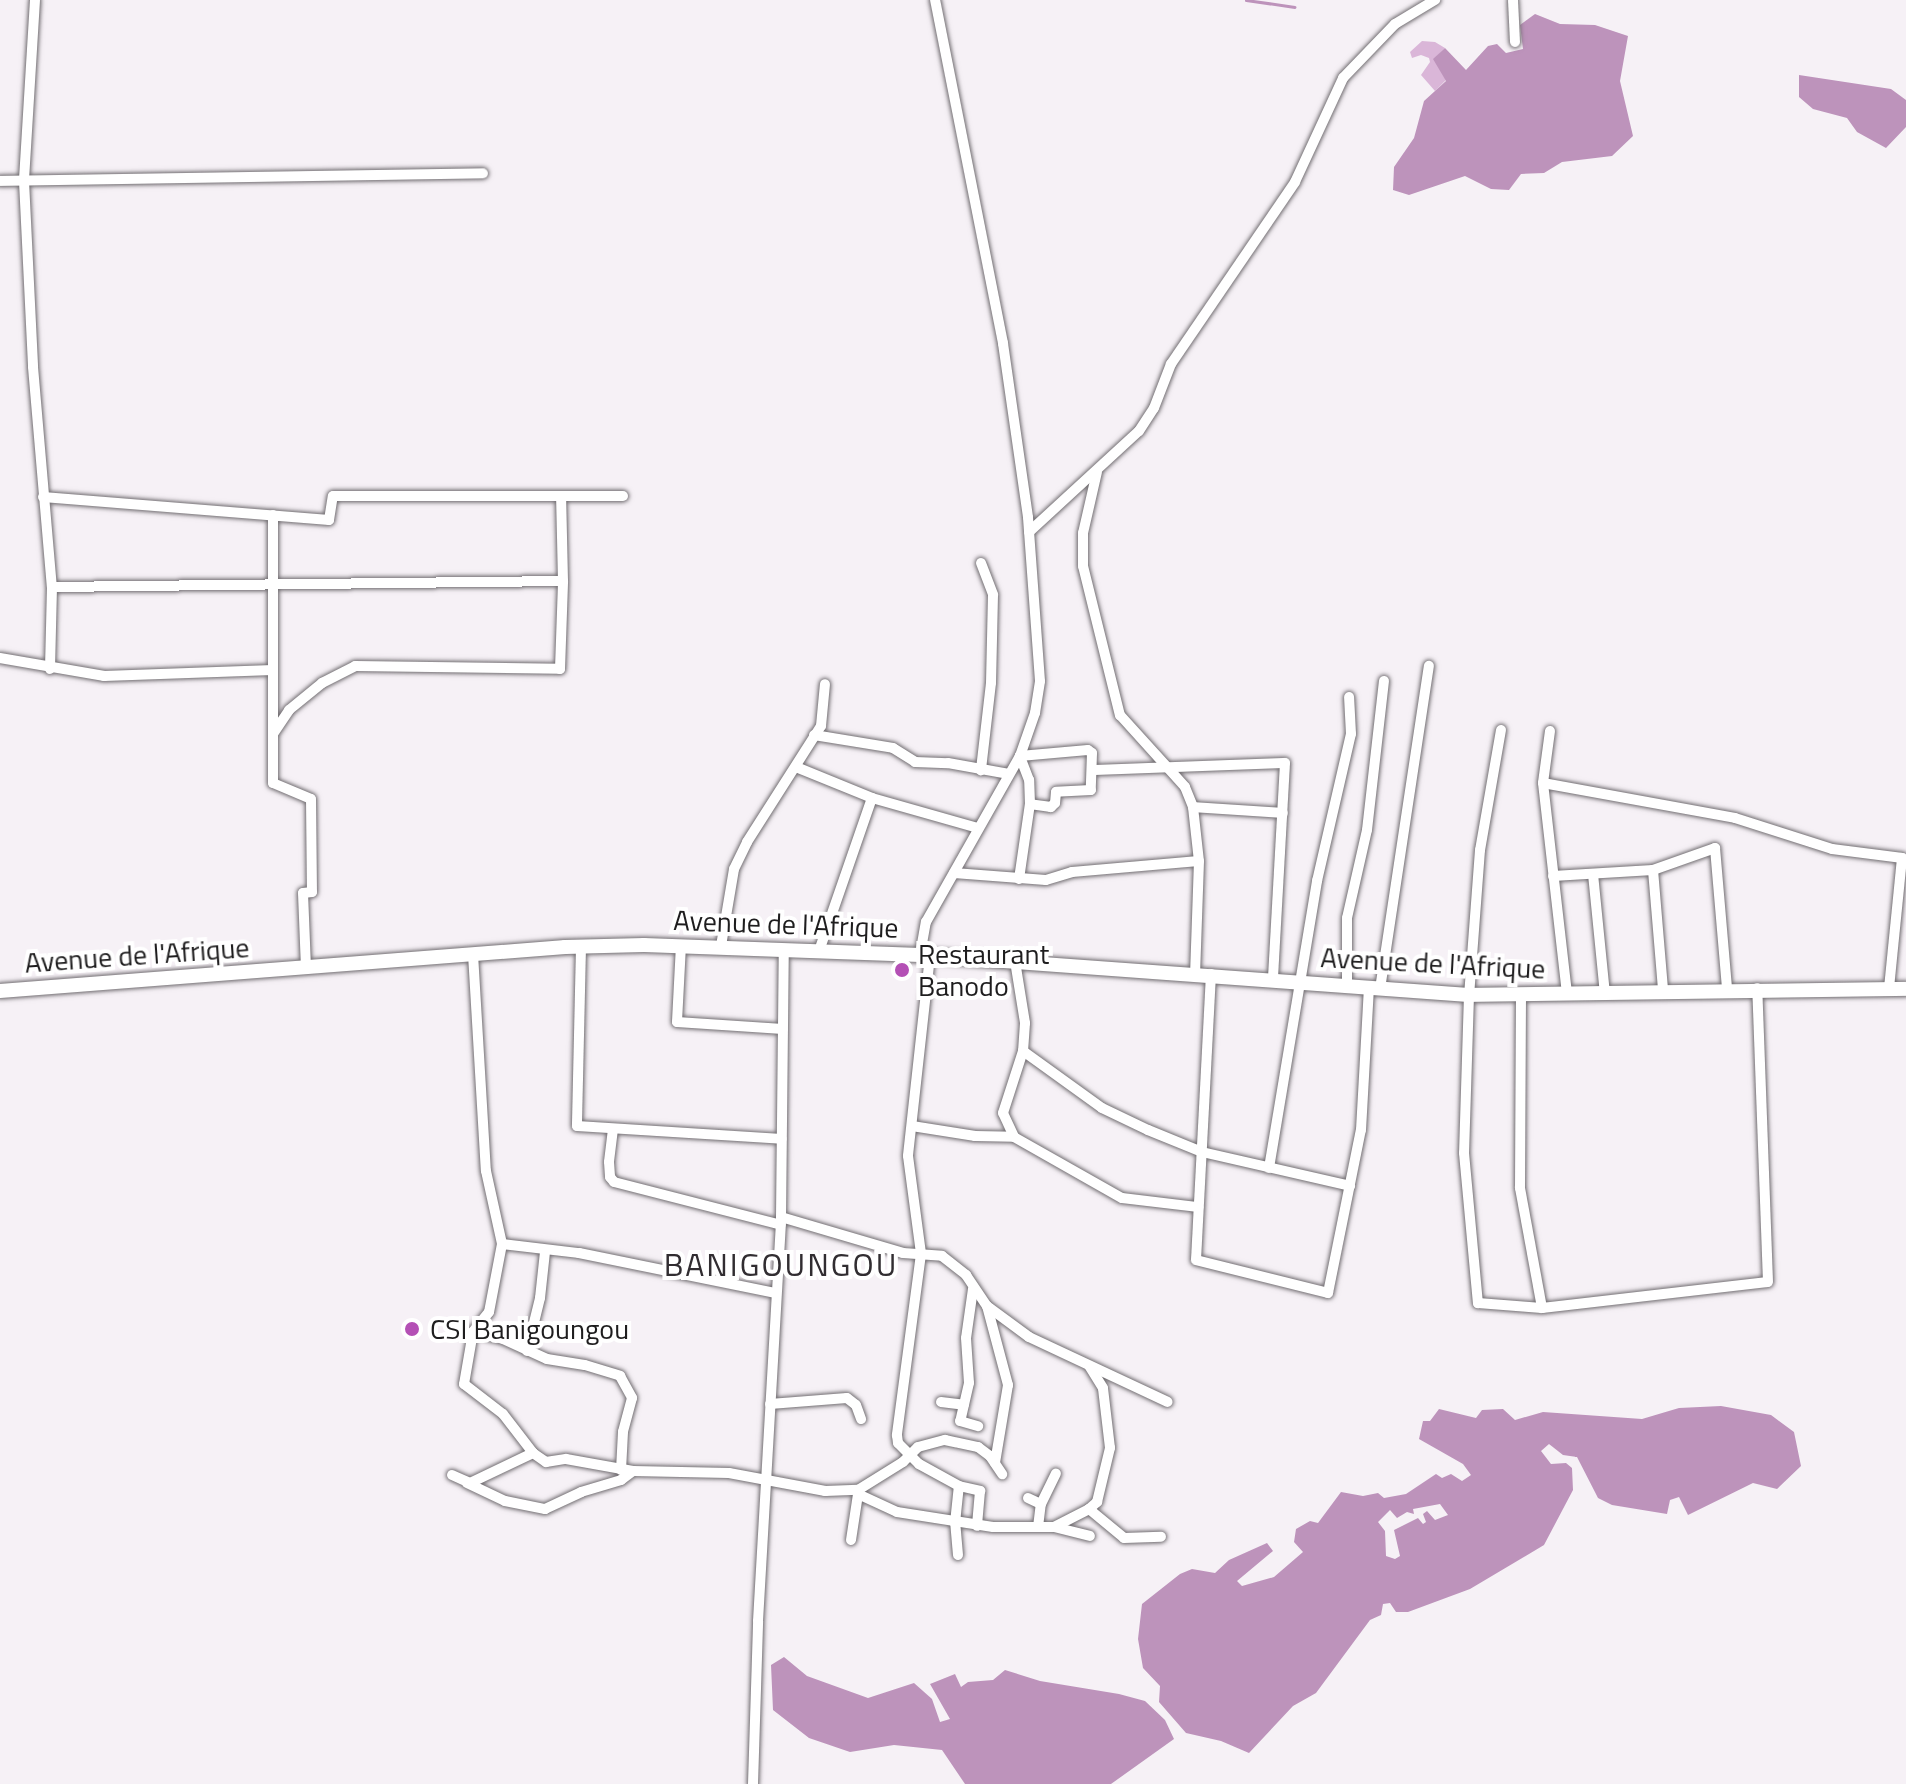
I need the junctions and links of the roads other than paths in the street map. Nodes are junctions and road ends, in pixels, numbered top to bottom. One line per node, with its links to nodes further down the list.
1 (35, 0): 8 (street)
2 (935, 0): 14 (street)
3 (1435, 0): 9 (street)
4 (1513, 0): 5 (street)
5 (1515, 42)
6 (483, 173): 8 (street)
7 (0, 181): 8 (street)
8 (24, 181): 12 (street)
9 (1097, 472): 14 (street); 32 (street)
10 (561, 496): 11 (street); 13 (street); 16 (street)
11 (623, 496)
12 (43, 497): 13 (street); 18 (street)
13 (273, 515): 17 (street)
14 (1029, 532): 30 (street)
15 (981, 563): 33 (street)
16 (563, 581): 17 (street); 28 (street)
17 (273, 584): 18 (street); 22 (street)
18 (52, 587): 21 (street)
19 (0, 658): 21 (street)
20 (1429, 666): 63 (street)
21 (50, 669): 22 (street)
22 (273, 670): 28 (street)
23 (1384, 681): 61 (street)
24 (825, 684): 29 (street)
25 (1349, 697): 60 (street)
26 (1501, 730): 70 (street)
27 (1550, 731): 36 (street)
28 (273, 734): 56 (street)
29 (814, 735): 31 (street); 33 (street)
30 (1020, 756): 34 (street); 35 (street); 38 (street)
31 (796, 767): 37 (street); 49 (street)
32 (1167, 767): 34 (street); 39 (street); 40 (street)
33 (981, 770): 35 (street)
34 (1093, 770): 38 (street)
35 (1009, 774): 41 (street)
36 (1543, 783): 46 (street); 65 (street)
37 (872, 798): 41 (street); 52 (street)
38 (1030, 804): 47 (street)
39 (1193, 807): 40 (street); 42 (street)
40 (1283, 813): 59 (street)
41 (978, 828): 44 (street)
42 (1199, 861): 47 (street); 57 (street)
43 (1653, 870): 45 (street); 64 (street); 67 (street)
44 (954, 873): 47 (street); 54 (street)
45 (1593, 874): 46 (street); 69 (street)
46 (1553, 876): 72 (street)
47 (1019, 879)
48 (681, 945): 49 (main road, Avenue de l'Afrique); 50 (main road, Avenue de l'Afrique); 73 (street)
49 (721, 946): 51 (main road, Avenue de l'Afrique)
50 (581, 947): 53 (main road, Avenue de l'Afrique); 76 (street)
51 (784, 949): 52 (main road, Avenue de l'Afrique); 73 (street)
52 (819, 951): 54 (main road, Avenue de l'Afrique)
53 (473, 954): 56 (main road, Avenue de l'Afrique); 84 (street)
54 (925, 955): 55 (main road, Avenue de l'Afrique); 75 (street)
55 (1015, 961): 57 (main road, Avenue de l'Afrique); 74 (street)
56 (306, 968): 68 (main road, Avenue de l'Afrique)
57 (1195, 973): 58 (main road, Avenue de l'Afrique)
58 (1211, 974): 59 (main road, Avenue de l'Afrique); 79 (street)
59 (1273, 979): 60 (main road, Avenue de l'Afrique)
60 (1302, 983): 61 (main road, Avenue de l'Afrique); 80 (street)
61 (1347, 987): 63 (main road, Avenue de l'Afrique)
62 (1757, 988): 64 (main road, Avenue de l'Afrique); 65 (main road, Avenue de l'Afrique); 90 (street)
63 (1374, 989): 70 (main road, Avenue de l'Afrique); 81 (street)
64 (1727, 989): 67 (main road, Avenue de l'Afrique)
65 (1889, 989): 66 (main road, Avenue de l'Afrique)
66 (1906, 989)
67 (1663, 990): 69 (main road, Avenue de l'Afrique)
68 (0, 991)
69 (1605, 994): 72 (main road, Avenue de l'Afrique)
70 (1469, 995): 71 (main road, Avenue de l'Afrique); 90 (street)
71 (1521, 995): 72 (main road, Avenue de l'Afrique); 90 (street)
72 (1567, 995)
73 (783, 1029): 78 (street)
74 (1023, 1051): 77 (street); 79 (street)
75 (912, 1126): 77 (street); 86 (street)
76 (613, 1129): 78 (street); 83 (street)
77 (1014, 1137): 82 (street)
78 (782, 1139): 83 (street)
79 (1202, 1152): 80 (street); 82 (street)
80 (1269, 1168): 81 (street)
81 (1350, 1186): 82 (street)
82 (1198, 1207)
83 (781, 1221): 86 (street); 88 (street)
84 (502, 1244): 85 (street); 91 (street)
85 (545, 1252): 88 (street); 92 (street)
86 (921, 1254): 87 (street); 101 (street)
87 (973, 1289): 89 (street); 97 (street)
88 (776, 1293): 96 (street)
89 (987, 1306): 93 (street); 102 (street)
90 (1542, 1308)
91 (473, 1332): 92 (street); 100 (street)
92 (527, 1351): 103 (street)
93 (1082, 1359): 95 (street); 113 (street)
94 (941, 1402): 97 (street)
95 (1168, 1402)
96 (770, 1404): 98 (street); 107 (street)
97 (964, 1405): 99 (street)
98 (861, 1419)
99 (978, 1426)
100 (533, 1453): 103 (street); 108 (street)
101 (909, 1455): 102 (street); 109 (street); 110 (street)
102 (995, 1463): 105 (street)
103 (627, 1470): 107 (street); 108 (street)
104 (1056, 1473): 112 (street)
105 (1002, 1474)
106 (452, 1475): 108 (street)
107 (766, 1478): 110 (street); 122 (street)
108 (467, 1483)
109 (959, 1486): 114 (street); 115 (street)
110 (858, 1492): 114 (street); 120 (street)
111 (1028, 1498): 112 (street)
112 (1041, 1504): 116 (street)
113 (1089, 1509): 117 (street); 119 (street)
114 (955, 1523): 115 (street); 121 (street)
115 (977, 1526): 116 (street)
116 (1038, 1527): 117 (street)
117 (1054, 1527): 118 (street)
118 (1090, 1536)
119 (1161, 1537)
120 (851, 1540)
121 (958, 1555)
122 (753, 1784)

